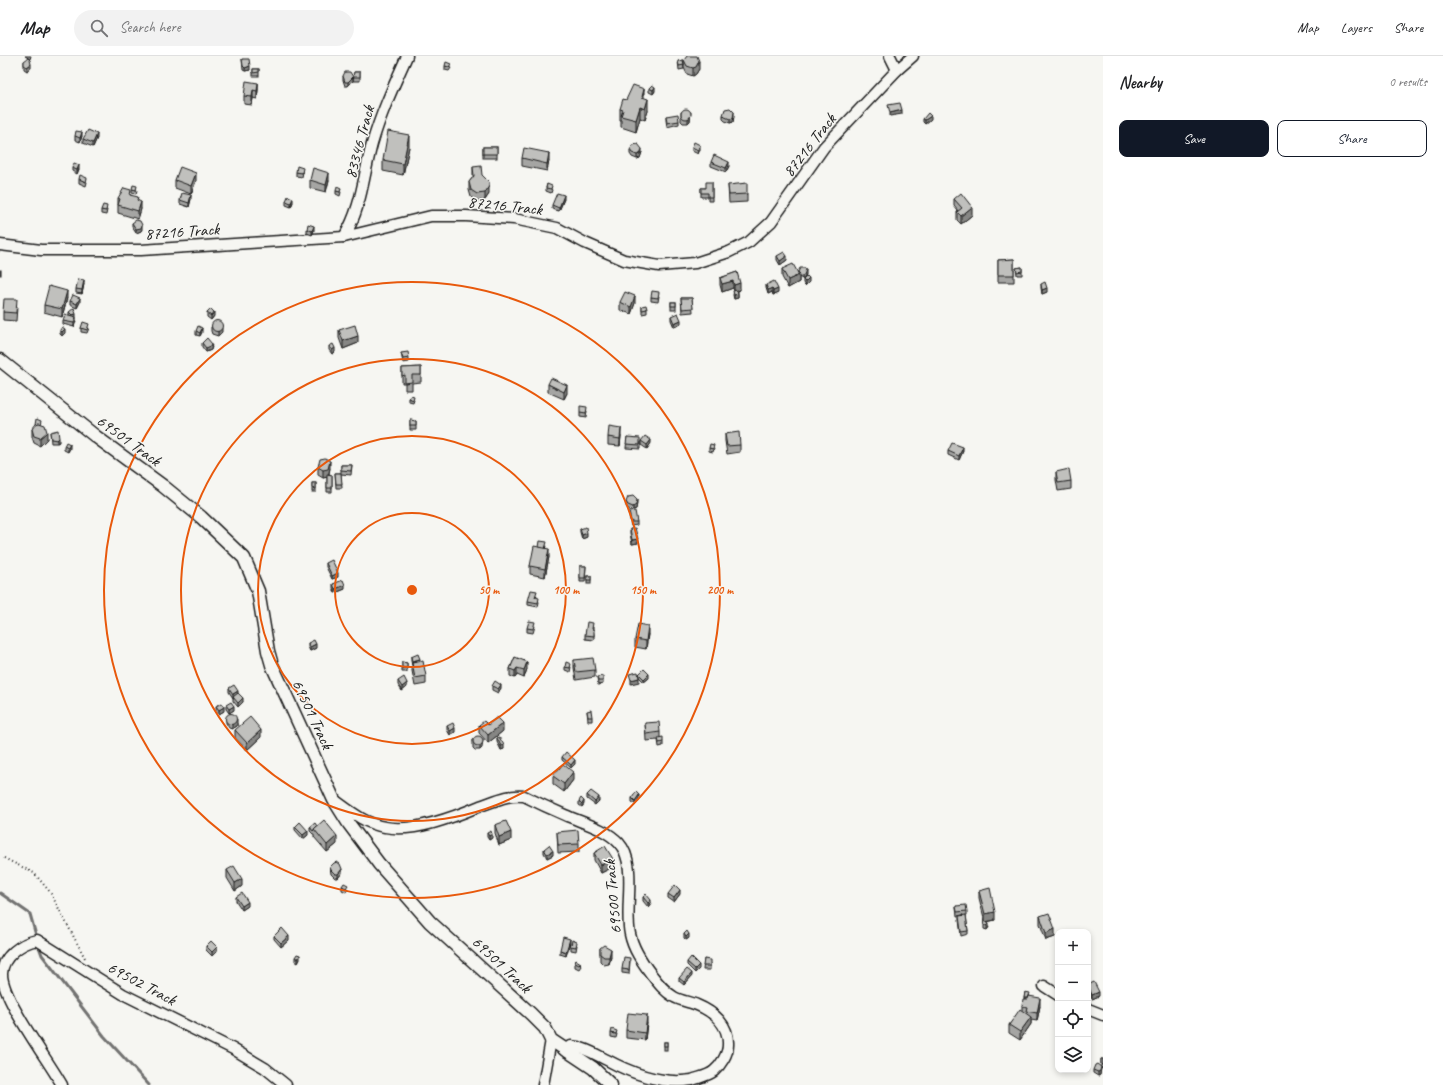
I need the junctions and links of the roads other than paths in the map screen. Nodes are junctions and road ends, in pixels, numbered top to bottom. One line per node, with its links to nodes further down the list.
1 (407, 56): 5 (street, 83346 Track)
2 (890, 56): 4 (street)
3 (913, 56): 4 (street, 87216 Track)
4 (897, 70): 5 (street, 87216 Track)
5 (344, 238): 6 (street, 87216 Track)
6 (0, 245)
7 (0, 360): 8 (street, 69501 Track)
8 (334, 800): 13 (street, 69501 Track); 14 (street, 69500 Track)
9 (1044, 986): 10 (street)
10 (1055, 993)
11 (1091, 1010): 12 (street)
12 (1103, 1014)
13 (551, 1040): 14 (street, 69501 Track); 17 (street)
14 (565, 1051): 18 (street, 69501 Track)
15 (62, 1085): 16 (street, 69502 Track)
16 (286, 1085)
17 (543, 1085)
18 (611, 1085)

